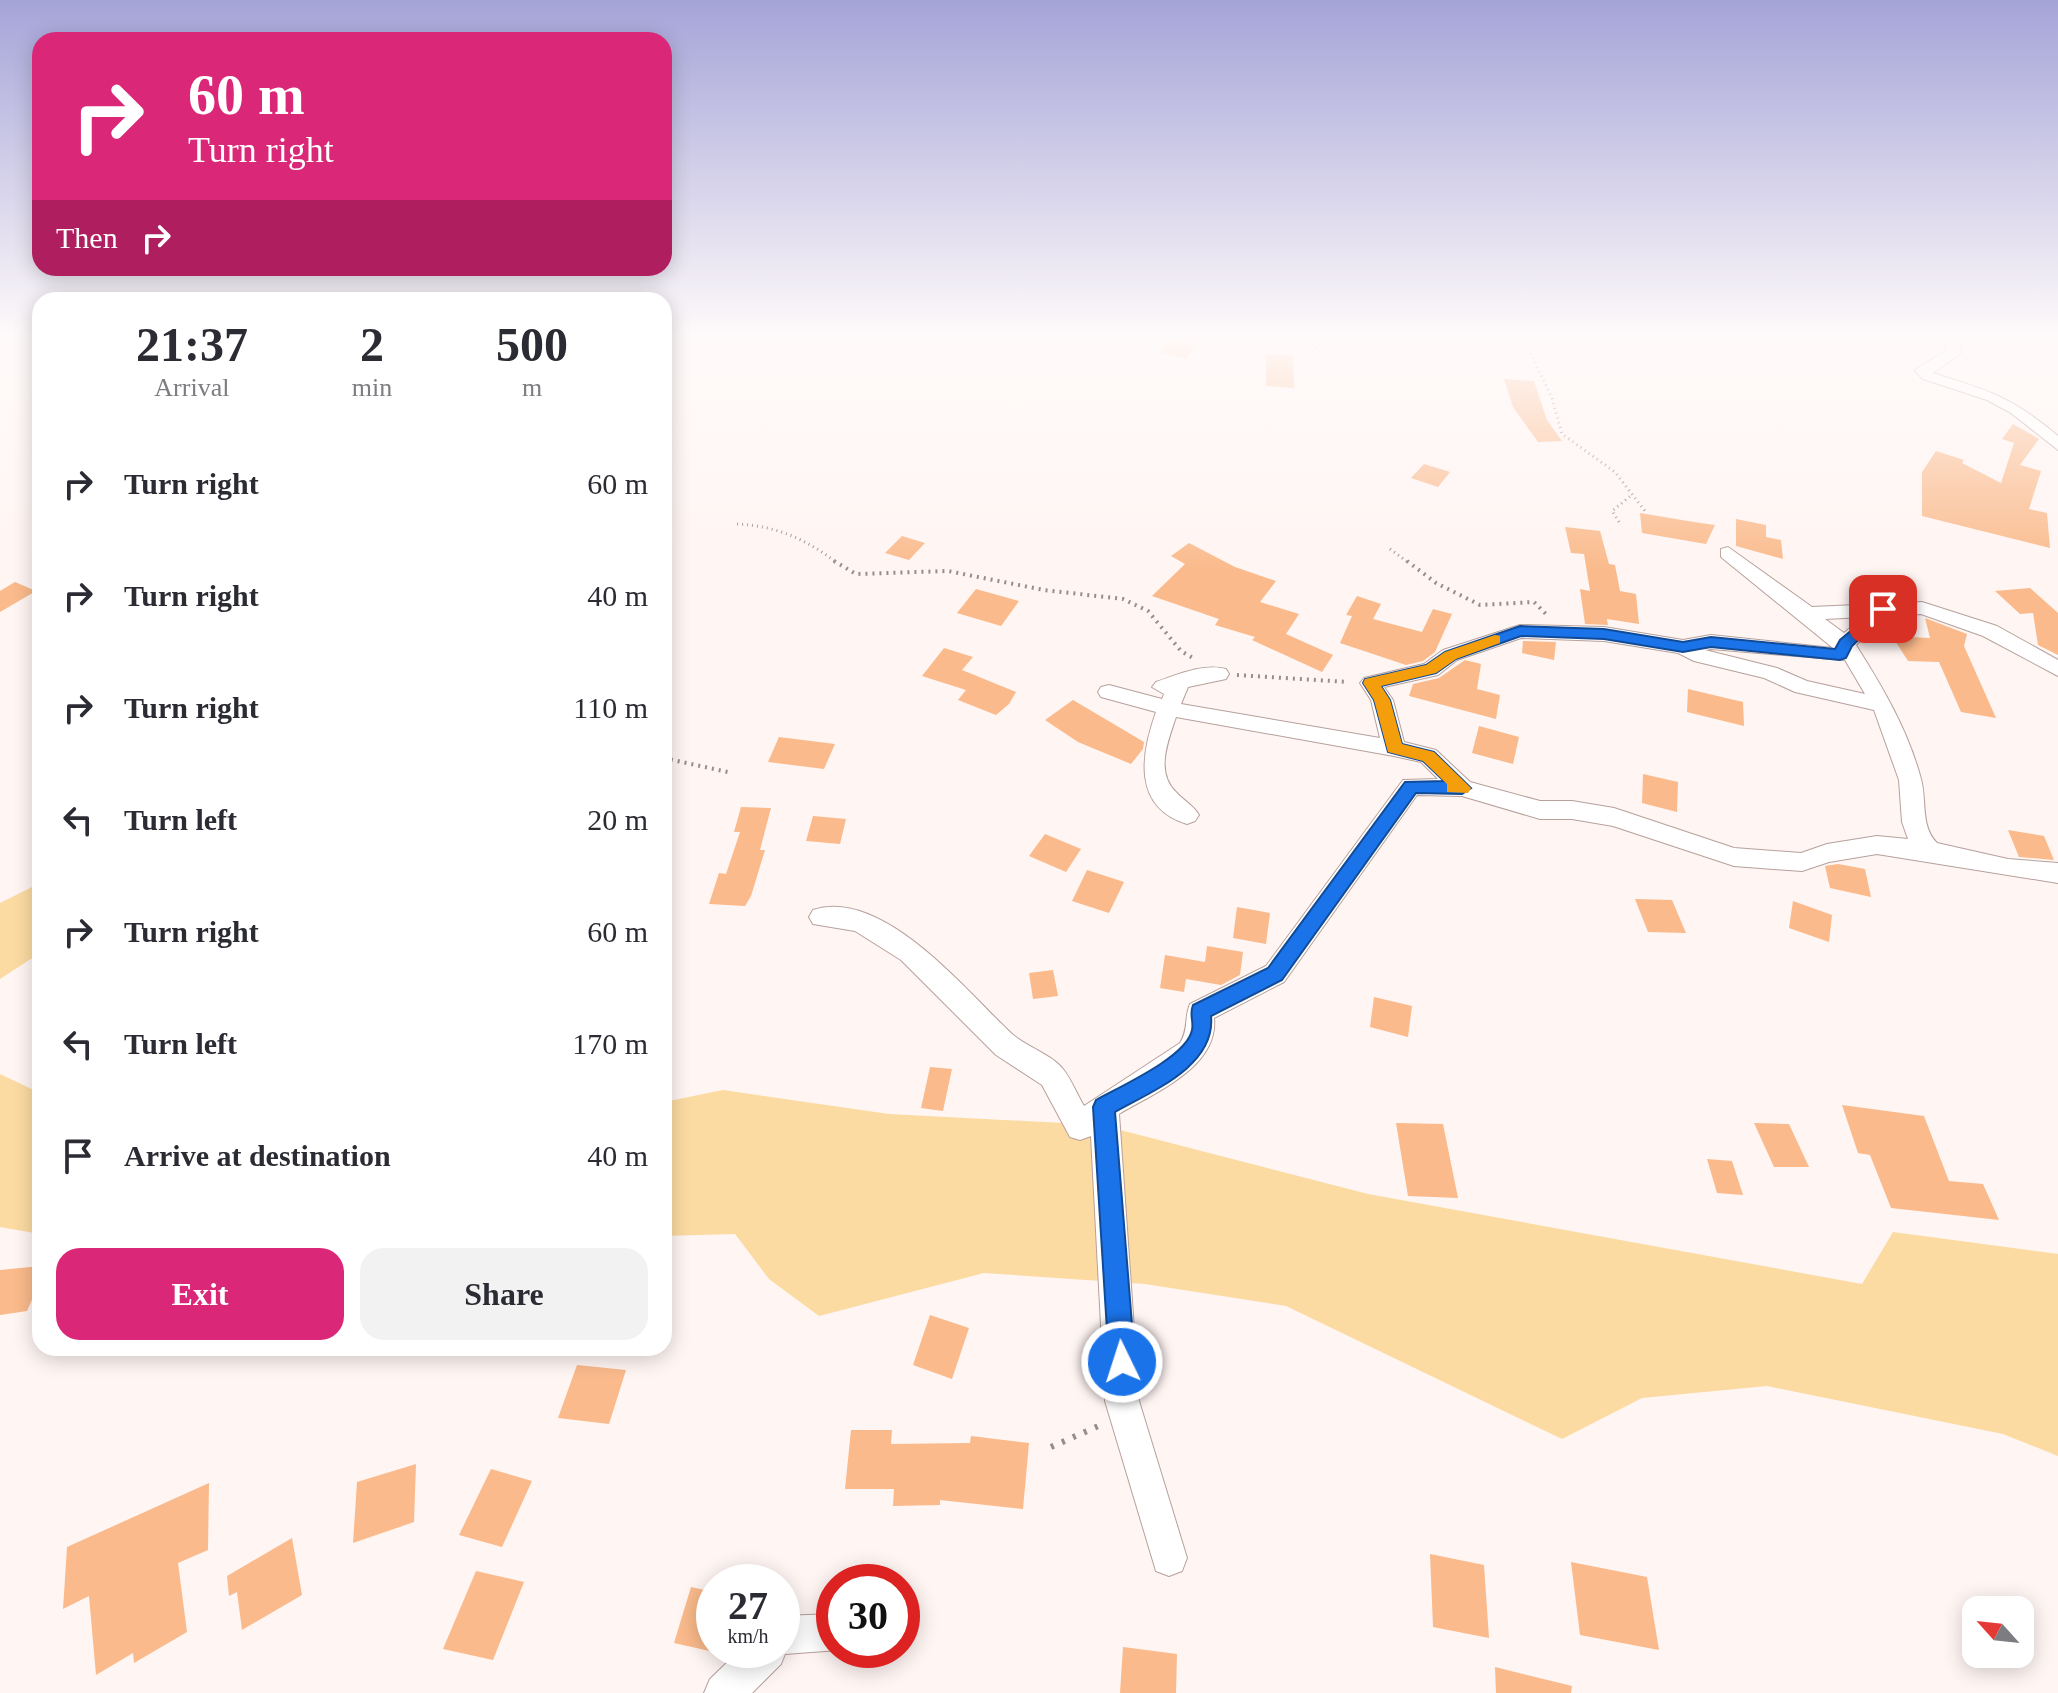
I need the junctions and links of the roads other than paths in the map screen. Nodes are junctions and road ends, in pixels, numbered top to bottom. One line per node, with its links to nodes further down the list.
1 (2022, 414): 2 (street)
2 (2058, 445)
3 (1728, 553): 4 (street)
4 (1789, 602): 5 (street); 6 (street)
5 (1883, 609): 6 (street); 8 (street)
6 (1845, 644): 7 (street); 11 (street)
7 (1683, 647): 11 (street); 13 (street)
8 (2058, 669)
9 (1219, 674): 10 (street)
10 (1178, 684): 12 (street); 12 (street)
11 (1883, 705): 16 (street)
12 (1170, 708): 13 (street); 15 (street)
13 (1394, 748): 14 (street)
14 (1462, 788): 16 (street); 19 (street)
15 (1187, 815)
16 (1930, 851): 17 (street)
17 (2058, 873)
18 (822, 917): 19 (street)
19 (1104, 1107): 20 (street)
20 (1169, 1558)
21 (749, 1668): 22 (street)
22 (724, 1693)

